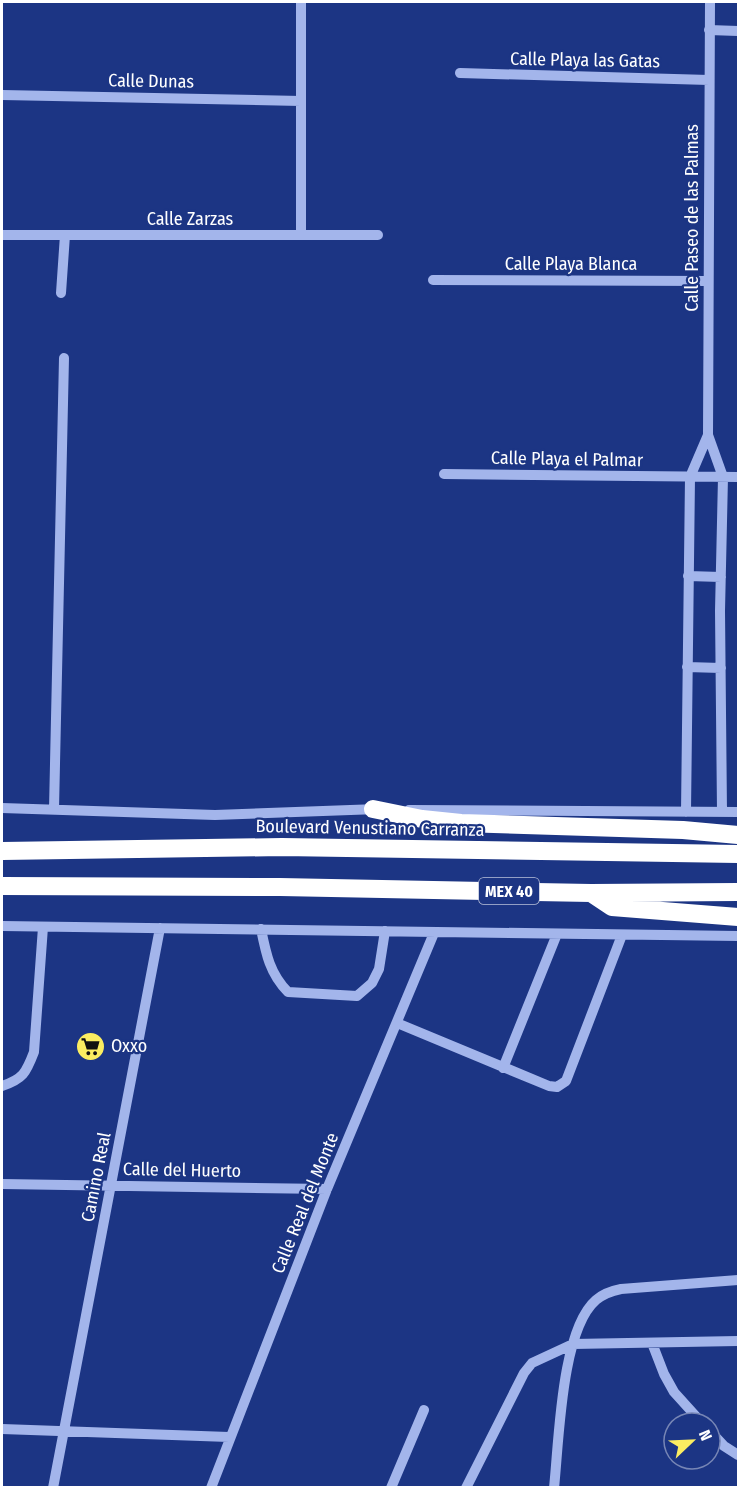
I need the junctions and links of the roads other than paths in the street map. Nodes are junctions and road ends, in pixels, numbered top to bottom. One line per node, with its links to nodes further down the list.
1 (301, 2): 8 (street)
2 (710, 2): 3 (street, Calle Paseo de las Palmas)
3 (709, 30): 4 (street); 6 (street, Calle Paseo de las Palmas)
4 (738, 30)
5 (460, 74): 6 (street, Calle Playa las Gatas)
6 (709, 80): 14 (street, Calle Paseo de las Palmas)
7 (2, 95): 8 (street, Calle Dunas)
8 (301, 101): 11 (street)
9 (2, 235): 10 (street, Calle Zarzas)
10 (65, 235): 11 (street, Calle Zarzas); 15 (street)
11 (301, 235): 12 (street, Calle Zarzas)
12 (378, 235)
13 (433, 280): 14 (street, Calle Playa Blanca)
14 (708, 281): 17 (street, Calle Paseo de las Palmas)
15 (61, 293)
16 (64, 358): 27 (street)
17 (708, 435): 19 (street, Calle Paseo de las Palmas); 20 (street, Calle Paseo de las Palmas)
18 (444, 474): 19 (street, Calle Playa el Palmar)
19 (690, 477): 20 (street, Calle Playa el Palmar); 22 (street, Calle Paseo de las Palmas)
20 (723, 477): 21 (street, Calle Playa el Palmar); 23 (street, Calle Paseo de las Palmas)
21 (738, 477)
22 (688, 576): 23 (street); 24 (street, Calle Paseo de las Palmas)
23 (721, 577): 25 (street, Calle Paseo de las Palmas)
24 (687, 667): 25 (street); 29 (street, Calle Paseo de las Palmas)
25 (721, 668): 30 (street, Calle Paseo de las Palmas)
26 (2, 808): 27 (street)
27 (54, 809): 28 (street)
28 (373, 809): 29 (street); 32 (highway)
29 (686, 812): 30 (street)
30 (723, 812): 31 (street)
31 (738, 812)
32 (738, 835)
33 (2, 851): 34 (highway, Boulevard Venustiano Carranza / MEX 40)
34 (738, 854)
35 (2, 886): 37 (highway, MEX 40)
36 (738, 892): 37 (highway, MEX 40)
37 (591, 893): 38 (highway)
38 (738, 917)
39 (2, 926): 40 (street)
40 (43, 927): 41 (street); 50 (street)
41 (160, 928): 42 (street); 52 (street, Camino Real)
42 (261, 929): 43 (street); 43 (street)
43 (385, 931): 44 (street)
44 (434, 933): 45 (street); 48 (street, Calle Real del Monte)
45 (557, 934): 46 (street); 49 (street)
46 (622, 935): 47 (street); 49 (street)
47 (738, 936)
48 (397, 1023): 49 (street); 53 (street, Calle Real del Monte)
49 (504, 1068)
50 (2, 1086)
51 (2, 1184): 52 (street, Calle del Huerto)
52 (111, 1185): 53 (street, Calle del Huerto); 61 (street, Camino Real)
53 (327, 1189): 62 (street, Calle Real del Monte)
54 (738, 1280): 57 (street)
55 (738, 1341): 56 (street)
56 (652, 1343): 57 (street); 59 (street)
57 (573, 1344): 68 (street); 69 (street)
58 (424, 1410): 67 (street)
59 (691, 1411)
60 (2, 1429): 61 (street)
61 (63, 1431): 62 (street); 65 (street, Camino Real)
62 (229, 1437): 66 (street, Calle Real del Monte)
63 (722, 1444): 64 (street)
64 (738, 1455)
65 (53, 1488)
66 (211, 1488)
67 (391, 1488)
68 (466, 1488)
69 (554, 1488)

